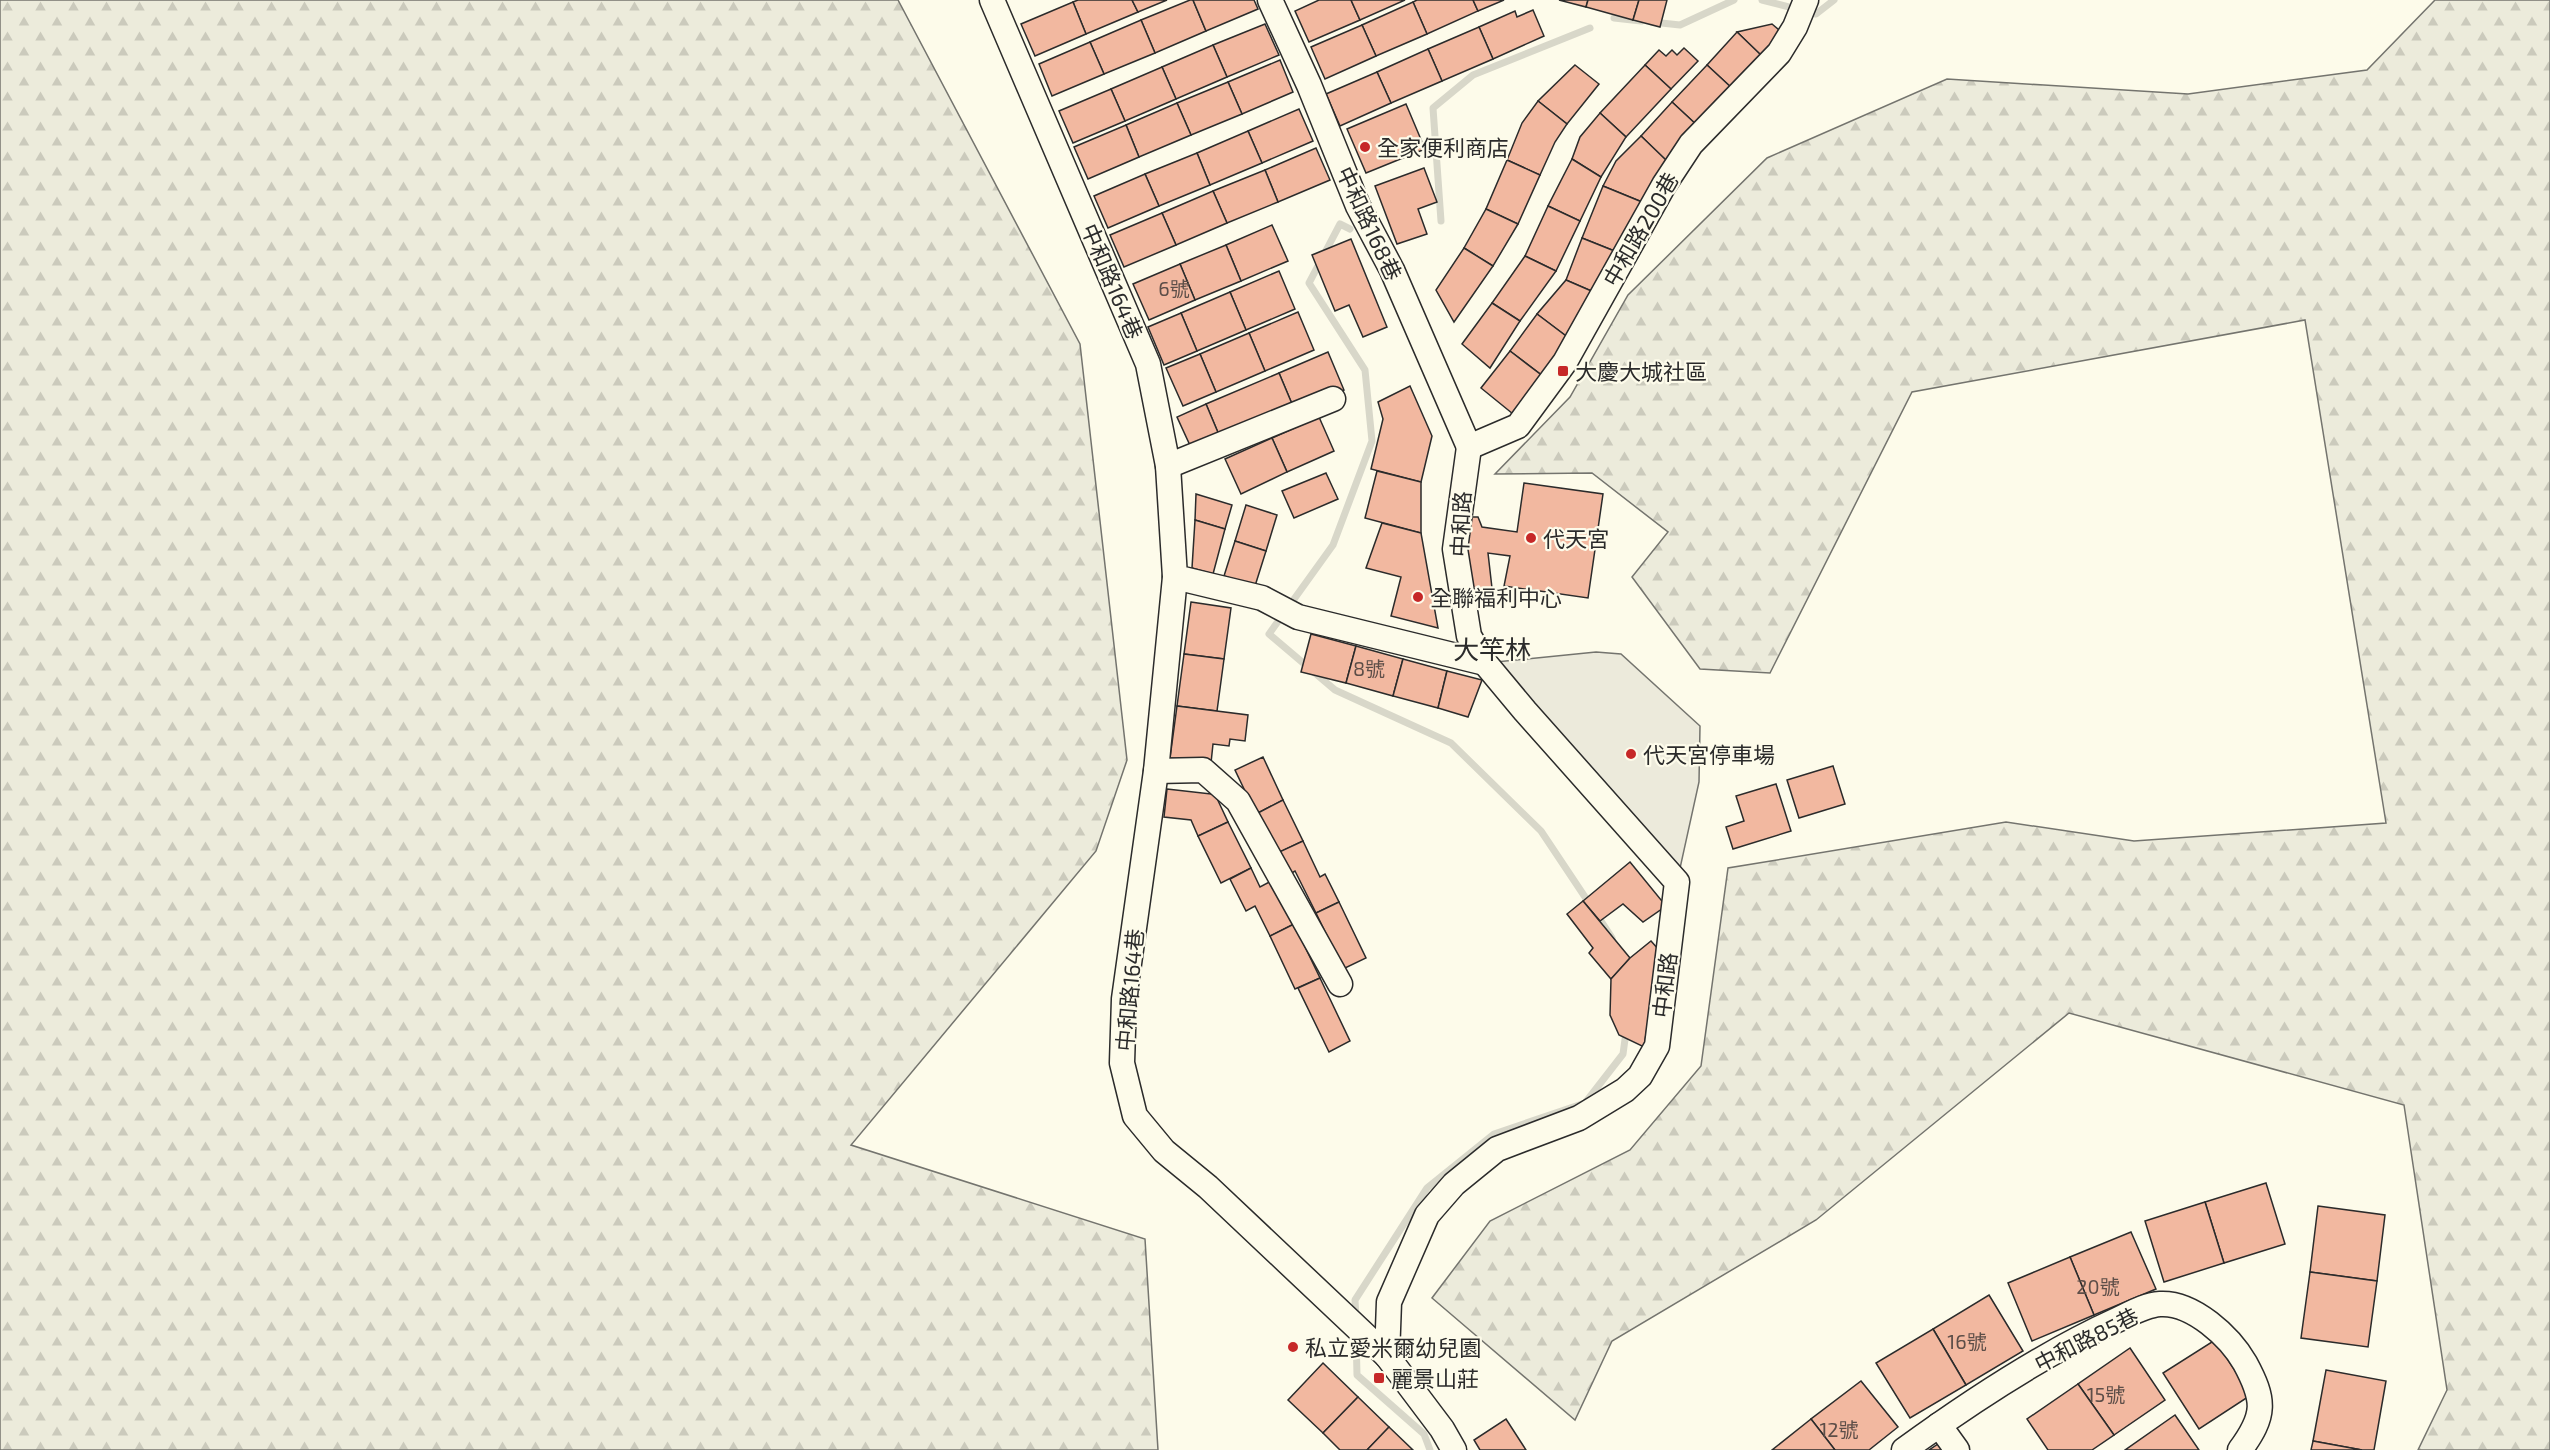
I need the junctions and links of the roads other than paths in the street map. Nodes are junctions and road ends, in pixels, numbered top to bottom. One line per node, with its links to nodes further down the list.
1 (992, 0): 6 (street, 中和路164巷)
2 (1270, 0): 5 (street, 中和路168巷)
3 (1806, 0): 5 (street, 中和路200巷)
4 (1333, 399): 6 (street)
5 (1469, 447): 8 (street, 中和路)
6 (1168, 466): 7 (street, 中和路164巷)
7 (1175, 577): 8 (street); 9 (street, 中和路164巷)
8 (1485, 663): 11 (street, 中和路)
9 (1156, 771): 10 (street); 11 (street, 中和路164巷)
10 (1340, 984)
11 (1387, 1356): 13 (street)
12 (1939, 1425): 14 (street, 中和路85巷); 15 (street); 16 (street, 中和路85巷)
13 (1454, 1450)
14 (1904, 1450)
15 (1957, 1450)
16 (2240, 1450)

